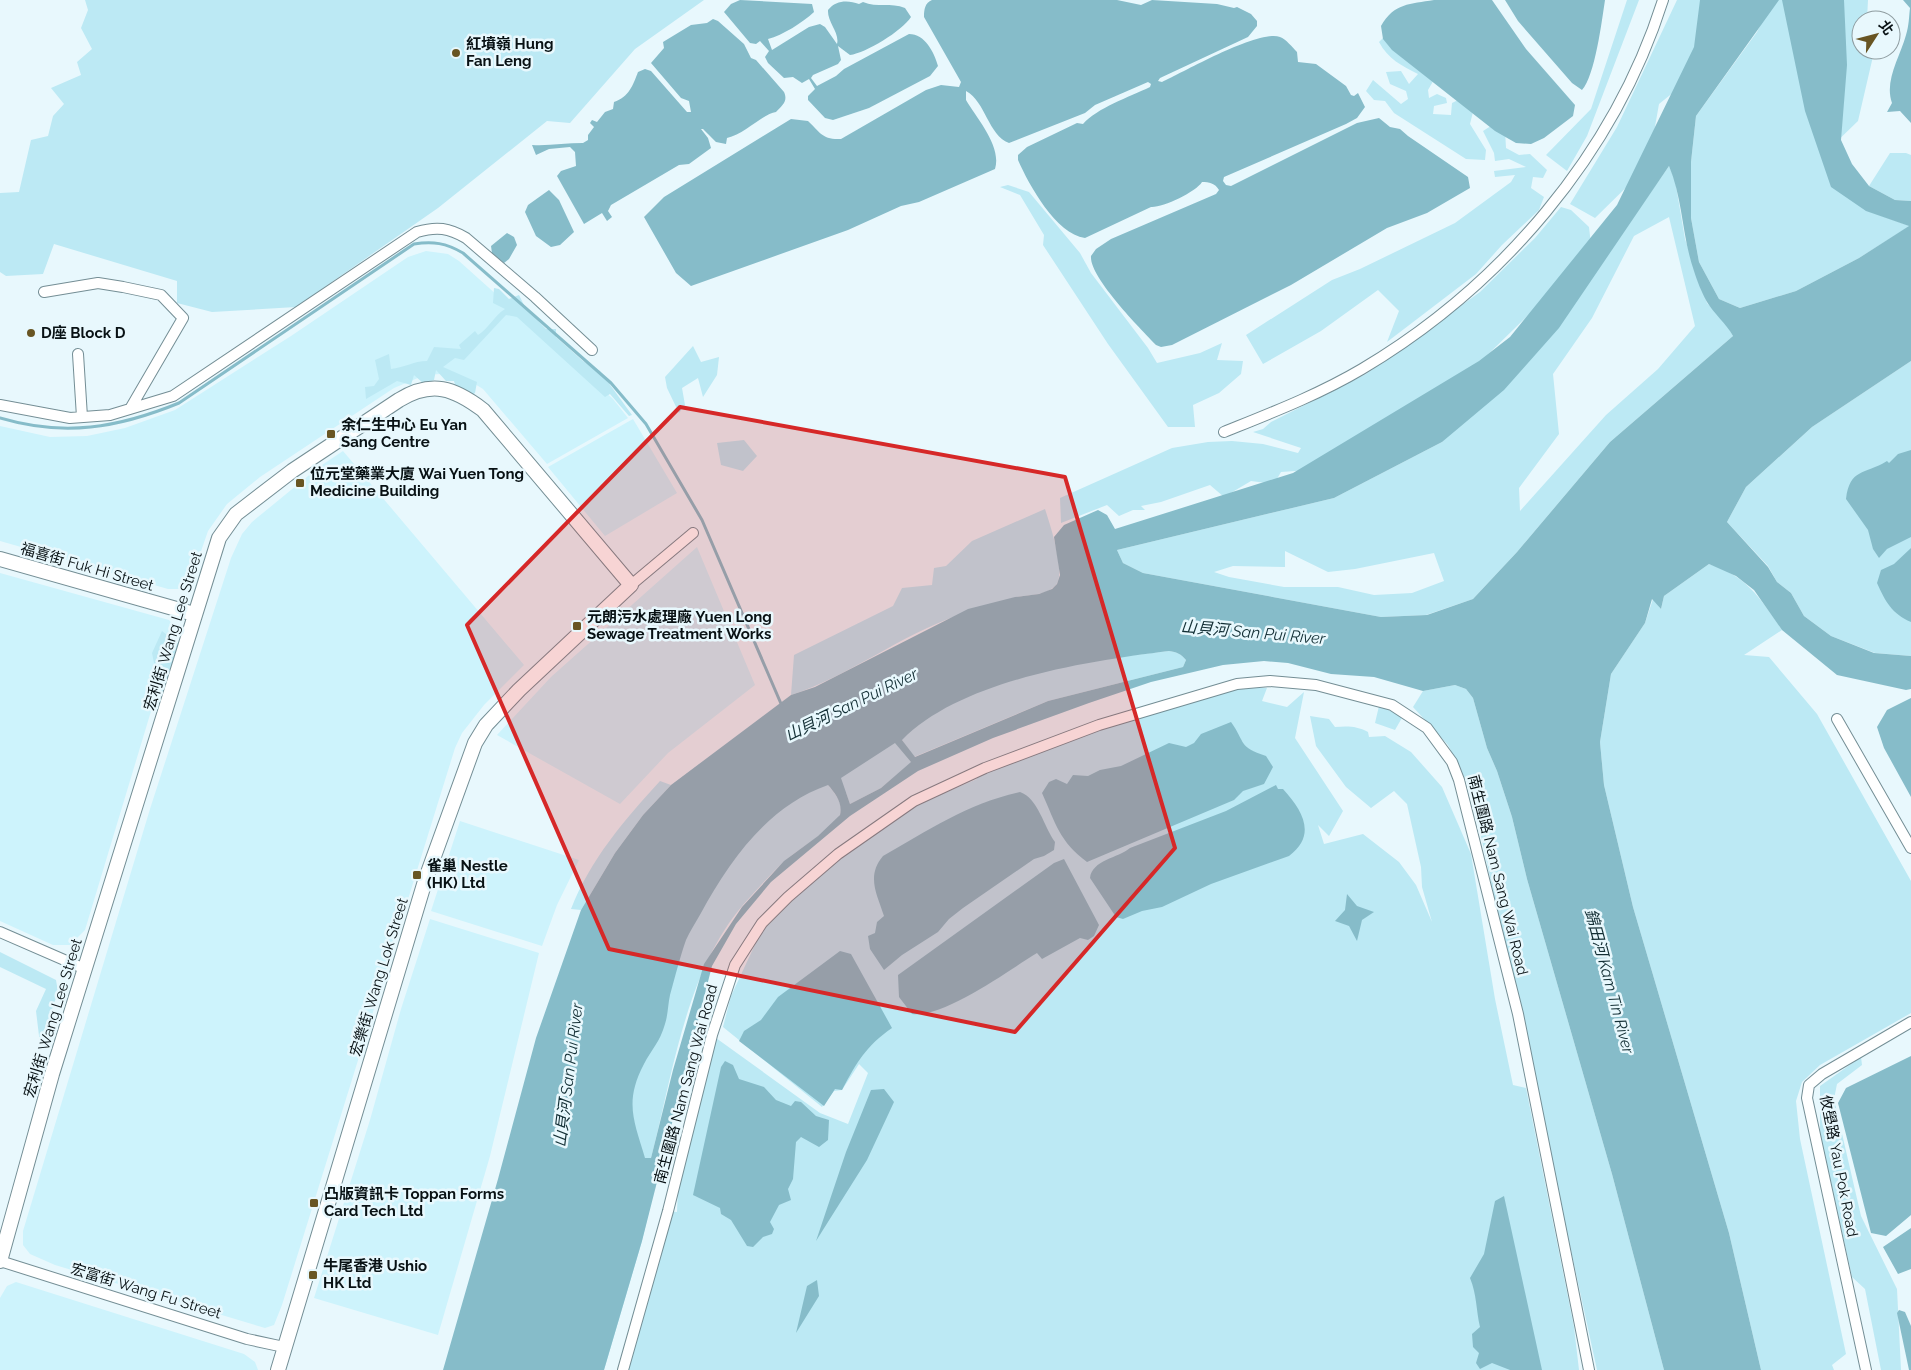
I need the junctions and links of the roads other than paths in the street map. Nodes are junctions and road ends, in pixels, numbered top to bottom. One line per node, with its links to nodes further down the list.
1 (1663, 0): 8 (street)
2 (44, 292): 6 (street)
3 (592, 350): 6 (street)
4 (78, 354): 7 (street)
5 (0, 405): 7 (street)
6 (130, 409): 7 (street)
7 (82, 417)
8 (1224, 432)
9 (693, 533): 11 (street, 宏樂街 Wang Lok Street)
10 (0, 559): 12 (street, 福喜街 Fuk Hi Street)
11 (632, 585): 12 (street, 宏利街 Wang Lee Street); 19 (street, 宏樂街 Wang Lok Street)
12 (194, 614): 16 (street, 宏利街 Wang Lee Street)
13 (1837, 719): 14 (street)
14 (1911, 848)
15 (0, 932): 16 (street)
16 (85, 970): 18 (street, 宏利街 Wang Lee Street)
17 (1911, 1022): 23 (street, 攸壆路 Yau Pok Road)
18 (0, 1261): 19 (street, 宏富街 Wang Fu Street)
19 (284, 1347): 20 (street, 宏樂街 Wang Lok Street)
20 (278, 1370)
21 (623, 1370): 22 (street, 南生圍路 Nam Sang Wai Road)
22 (1589, 1370)
23 (1866, 1370)

